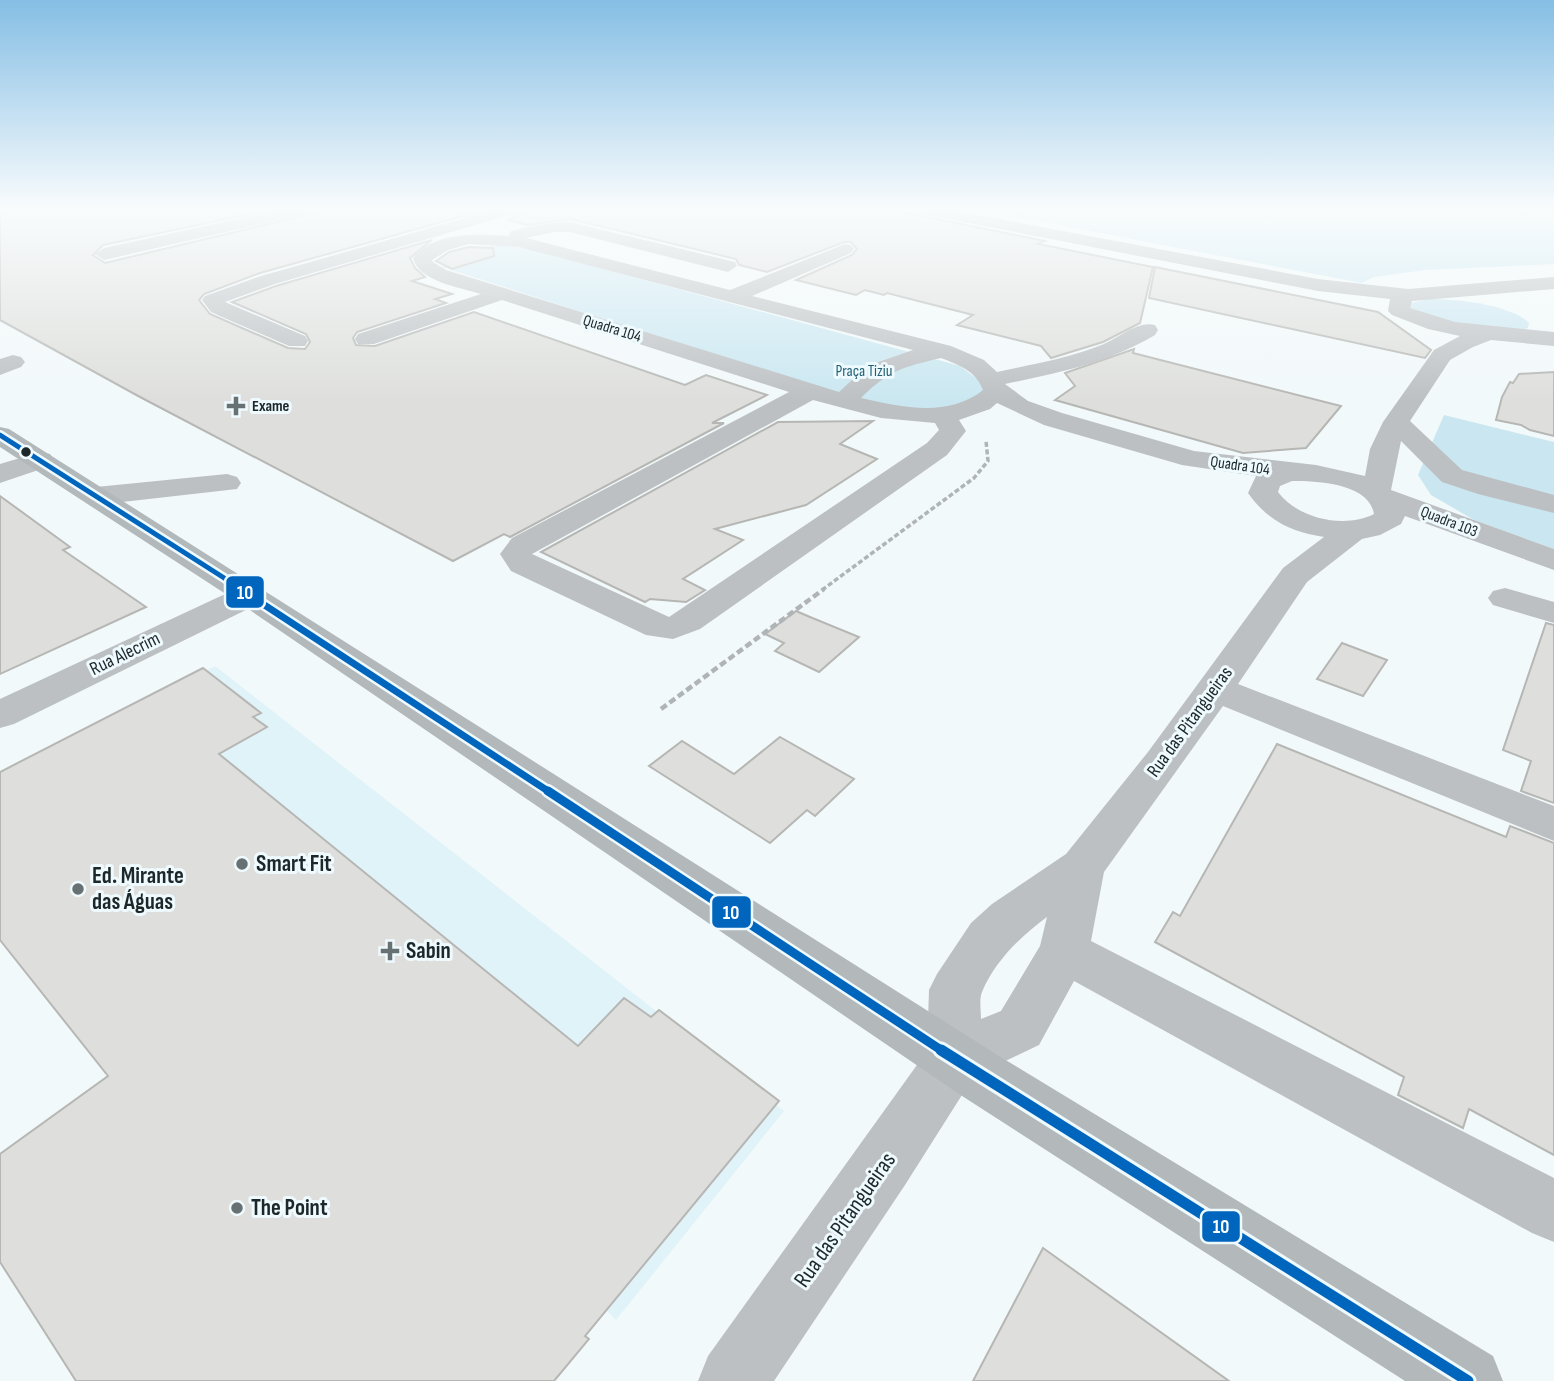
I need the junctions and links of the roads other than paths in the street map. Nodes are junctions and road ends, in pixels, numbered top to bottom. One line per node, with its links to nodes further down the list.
1 (298, 273): 15 (street)
2 (438, 273): 7 (street, Quadra 104)
3 (641, 273): 8 (street, Quadra 104)
4 (787, 273): 8 (street)
5 (1258, 273): 10 (street)
6 (1547, 284): 9 (street); 10 (street)
7 (500, 293): 14 (street); 19 (street, Quadra 104)
8 (731, 297): 16 (street, Quadra 104)
9 (1525, 304)
10 (1409, 308): 13 (street); 17 (street)
11 (1551, 326): 13 (street)
12 (1147, 330): 18 (street)
13 (1490, 333): 17 (street)
14 (366, 339)
15 (298, 341)
16 (943, 351): 18 (street, Quadra 104); 20 (street)
17 (1442, 355): 23 (street)
18 (994, 386): 21 (street); 22 (street, Quadra 104)
19 (810, 391): 20 (street, Quadra 104); 21 (street)
20 (843, 401): 21 (street, Quadra 104)
21 (958, 412): 22 (street, Quadra 104)
22 (1053, 419): 26 (street, Quadra 104)
23 (1396, 422): 25 (street); 29 (street)
24 (0, 435): 27 (main road)
25 (1384, 449): 28 (street); 31 (street)
26 (1192, 459): 28 (street, Quadra 104); 33 (street, Quadra 104)
27 (20, 467): 32 (main road)
28 (1296, 472): 31 (street, Quadra 104); 33 (street)
29 (1452, 476): 34 (street); 36 (street)
30 (227, 483): 32 (street)
31 (1378, 495): 35 (street); 37 (street, Quadra 103)
32 (96, 496): 40 (main road)
33 (1268, 503): 35 (street, Quadra 104); 39 (street)
34 (1554, 504)
35 (1364, 529): 37 (street, Quadra 103); 39 (street, Rua das Pitangueiras)
36 (1554, 529)
37 (1517, 548): 38 (street, Quadra 103)
38 (1554, 560)
39 (1295, 575): 43 (street, Rua das Pitangueiras)
40 (250, 595): 44 (street, Rua Alecrim); 48 (main road)
41 (1506, 598): 42 (street)
42 (1554, 613)
43 (1215, 689): 45 (street); 46 (street, Rua das Pitangueiras)
44 (0, 715)
45 (1554, 824)
46 (1082, 867): 47 (street, Rua das Pitangueiras); 48 (street, Rua das Pitangueiras)
47 (1064, 951): 48 (street, Rua das Pitangueiras); 49 (street)
48 (954, 1058): 50 (street, Rua das Pitangueiras); 51 (main road)
49 (1554, 1211)
50 (733, 1381)
51 (1468, 1381)

